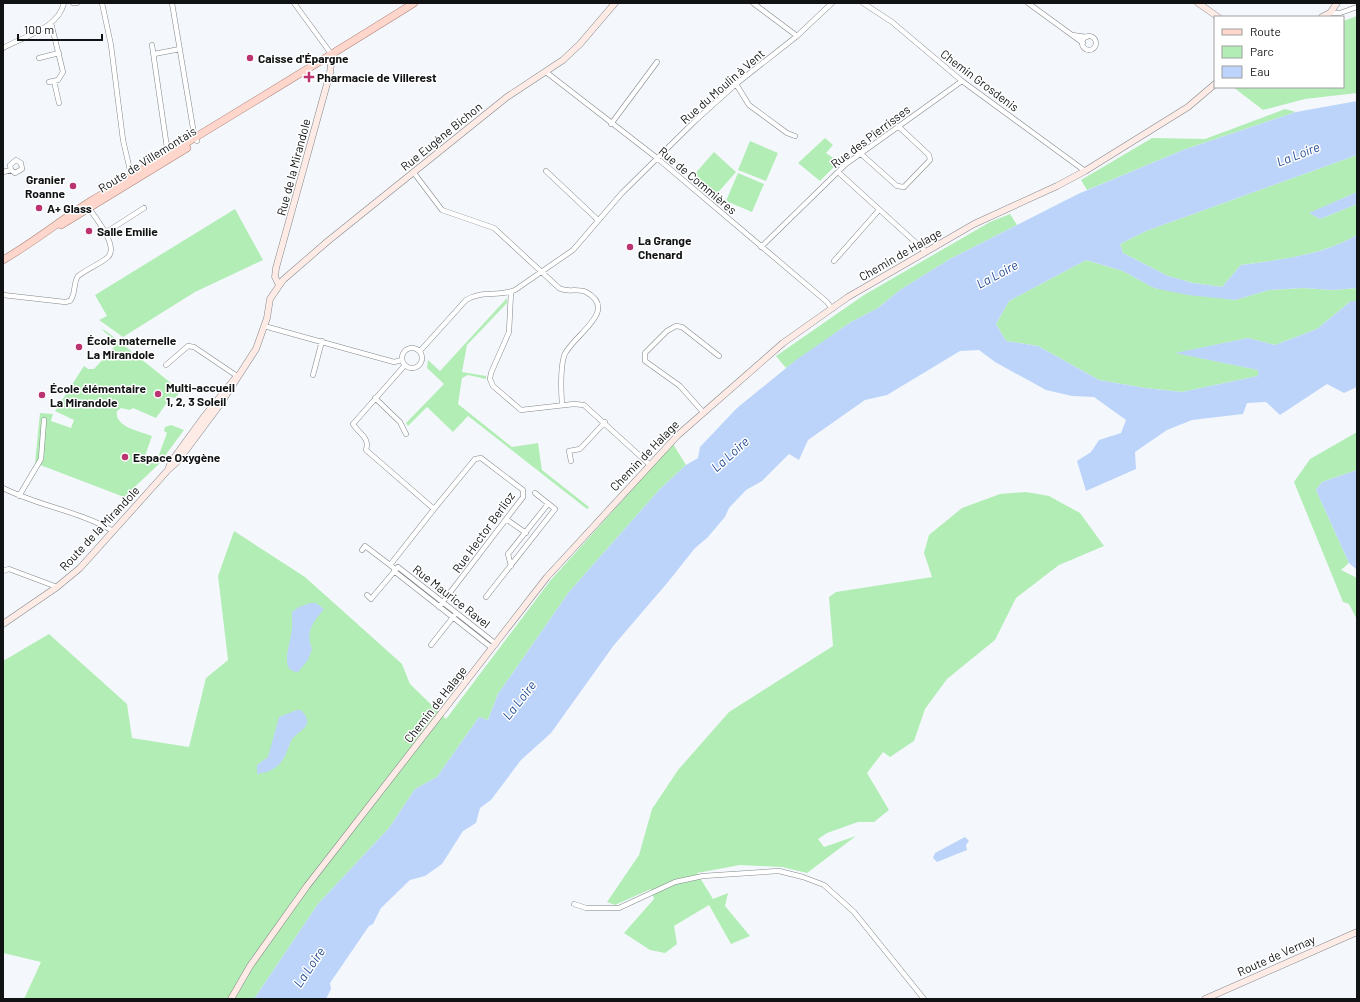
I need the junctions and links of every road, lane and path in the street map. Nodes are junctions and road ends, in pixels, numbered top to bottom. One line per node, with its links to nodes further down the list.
1 (64, 3): 19 (street)
2 (73, 3): 3 (street)
3 (78, 3)
4 (102, 3): 50 (street)
5 (172, 3): 26 (street)
6 (294, 3): 29 (street)
7 (414, 3): 29 (main road, Route de Villemontais)
8 (615, 3): 32 (main road, Rue Eugène Bichon)
9 (753, 3): 21 (street)
10 (832, 3): 21 (street, Rue du Moulin à Vent)
11 (864, 3): 33 (street, Chemin Grosdenis)
12 (1028, 3): 20 (street)
13 (1198, 3): 17 (main road)
14 (1337, 3): 16 (main road)
15 (1357, 7): 16 (street)
16 (1330, 13): 18 (main road)
17 (1217, 16)
18 (1324, 16)
19 (51, 23): 25 (street); 27 (street)
20 (1072, 35): 22 (street); 23 (street)
21 (797, 36): 34 (street, Rue du Moulin à Vent)
22 (1087, 37): 23 (street); 23 (street)
23 (1083, 43)
24 (152, 45): 28 (street)
25 (3, 48)
26 (180, 50): 28 (street); 40 (street)
27 (59, 53): 30 (street); 36 (street)
28 (154, 54): 42 (street)
29 (332, 55): 40 (main road, Route de Villemontais); 61 (main road, Rue de la Mirandole)
30 (39, 58)
31 (657, 62): 37 (street)
32 (546, 72): 37 (street, Rue de Commières); 49 (main road, Rue Eugène Bichon)
33 (962, 81): 38 (street, Rue des Pierrisses); 46 (street, Chemin Grosdenis)
34 (736, 84): 39 (street); 43 (street, Rue du Moulin à Vent)
35 (1214, 85): 46 (main road, Chemin de Halage)
36 (59, 103)
37 (612, 124): 43 (street, Rue de Commières)
38 (898, 126): 41 (street, Rue des Pierrisses); 41 (street)
39 (795, 136)
40 (196, 139): 42 (main road, Route de Villemontais)
41 (860, 153): 48 (street, Rue des Pierrisses)
42 (170, 156): 50 (main road, Route de Villemontais)
43 (657, 158): 54 (street, Rue du Moulin à Vent); 56 (street, Rue de Commières)
44 (11, 170): 47 (street)
45 (546, 171): 54 (street)
46 (1085, 171): 57 (main road, Chemin de Halage)
47 (3, 172)
48 (838, 172): 53 (street); 56 (street, Rue des Pierrisses)
49 (414, 173): 60 (street); 61 (main road, Rue Eugène Bichon)
50 (132, 179): 51 (main road, Route de Villemontais)
51 (87, 207): 55 (street); 58 (main road, Route de Villemontais)
52 (144, 208): 55 (street)
53 (879, 210): 57 (street); 59 (street)
54 (598, 220): 60 (street, Rue du Moulin à Vent)
55 (105, 233): 63 (street)
56 (761, 247): 64 (street, Rue de Commières)
57 (926, 252): 64 (main road, Chemin de Halage)
58 (3, 260)
59 (834, 261)
60 (542, 272): 62 (street, Rue du Moulin à Vent); 74 (street)
61 (279, 285): 65 (main road, Rue Eugène Bichon)
62 (511, 292): 67 (street); 74 (street)
63 (3, 295)
64 (832, 309): 75 (main road, Chemin de Halage)
65 (264, 326): 66 (street); 72 (main road, Route de la Mirandole)
66 (322, 341): 69 (street); 71 (street)
67 (420, 351): 69 (street); 69 (street)
68 (719, 356): 75 (street)
69 (404, 363): 73 (street)
70 (166, 365): 72 (street)
71 (313, 375)
72 (237, 376): 87 (main road, Route de la Mirandole)
73 (375, 398): 78 (street); 85 (street)
74 (562, 405): 77 (street)
75 (703, 412): 80 (main road, Chemin de Halage)
76 (44, 420): 83 (street)
77 (605, 422): 79 (street); 80 (street)
78 (406, 434)
79 (571, 461)
80 (650, 465): 101 (main road, Chemin de Halage)
81 (3, 488): 83 (street)
82 (535, 493): 84 (street)
83 (20, 496): 87 (street)
84 (548, 504): 88 (street); 91 (street)
85 (434, 509): 86 (street, Rue Hector Berlioz); 90 (street)
86 (506, 519): 88 (street); 97 (street, Rue Hector Berlioz)
87 (113, 531): 94 (main road, Route de la Mirandole)
88 (526, 534): 91 (street)
89 (362, 550): 90 (street, Rue Maurice Ravel)
90 (390, 565): 92 (street, Rue Maurice Ravel)
91 (511, 566): 96 (street)
92 (396, 569): 95 (street); 97 (street, Rue Maurice Ravel)
93 (3, 571): 94 (street)
94 (57, 587): 99 (main road, Route de la Mirandole)
95 (367, 595)
96 (486, 597)
97 (441, 604): 98 (street, Rue Maurice Ravel)
98 (454, 615): 100 (street); 101 (street, Rue Maurice Ravel)
99 (3, 624)
100 (430, 645)
101 (494, 646): 104 (main road, Chemin de Halage)
102 (574, 904): 105 (street)
103 (1357, 932): 106 (main road, Route de Vernay)
104 (231, 999)
105 (924, 999)
106 (1204, 999)

